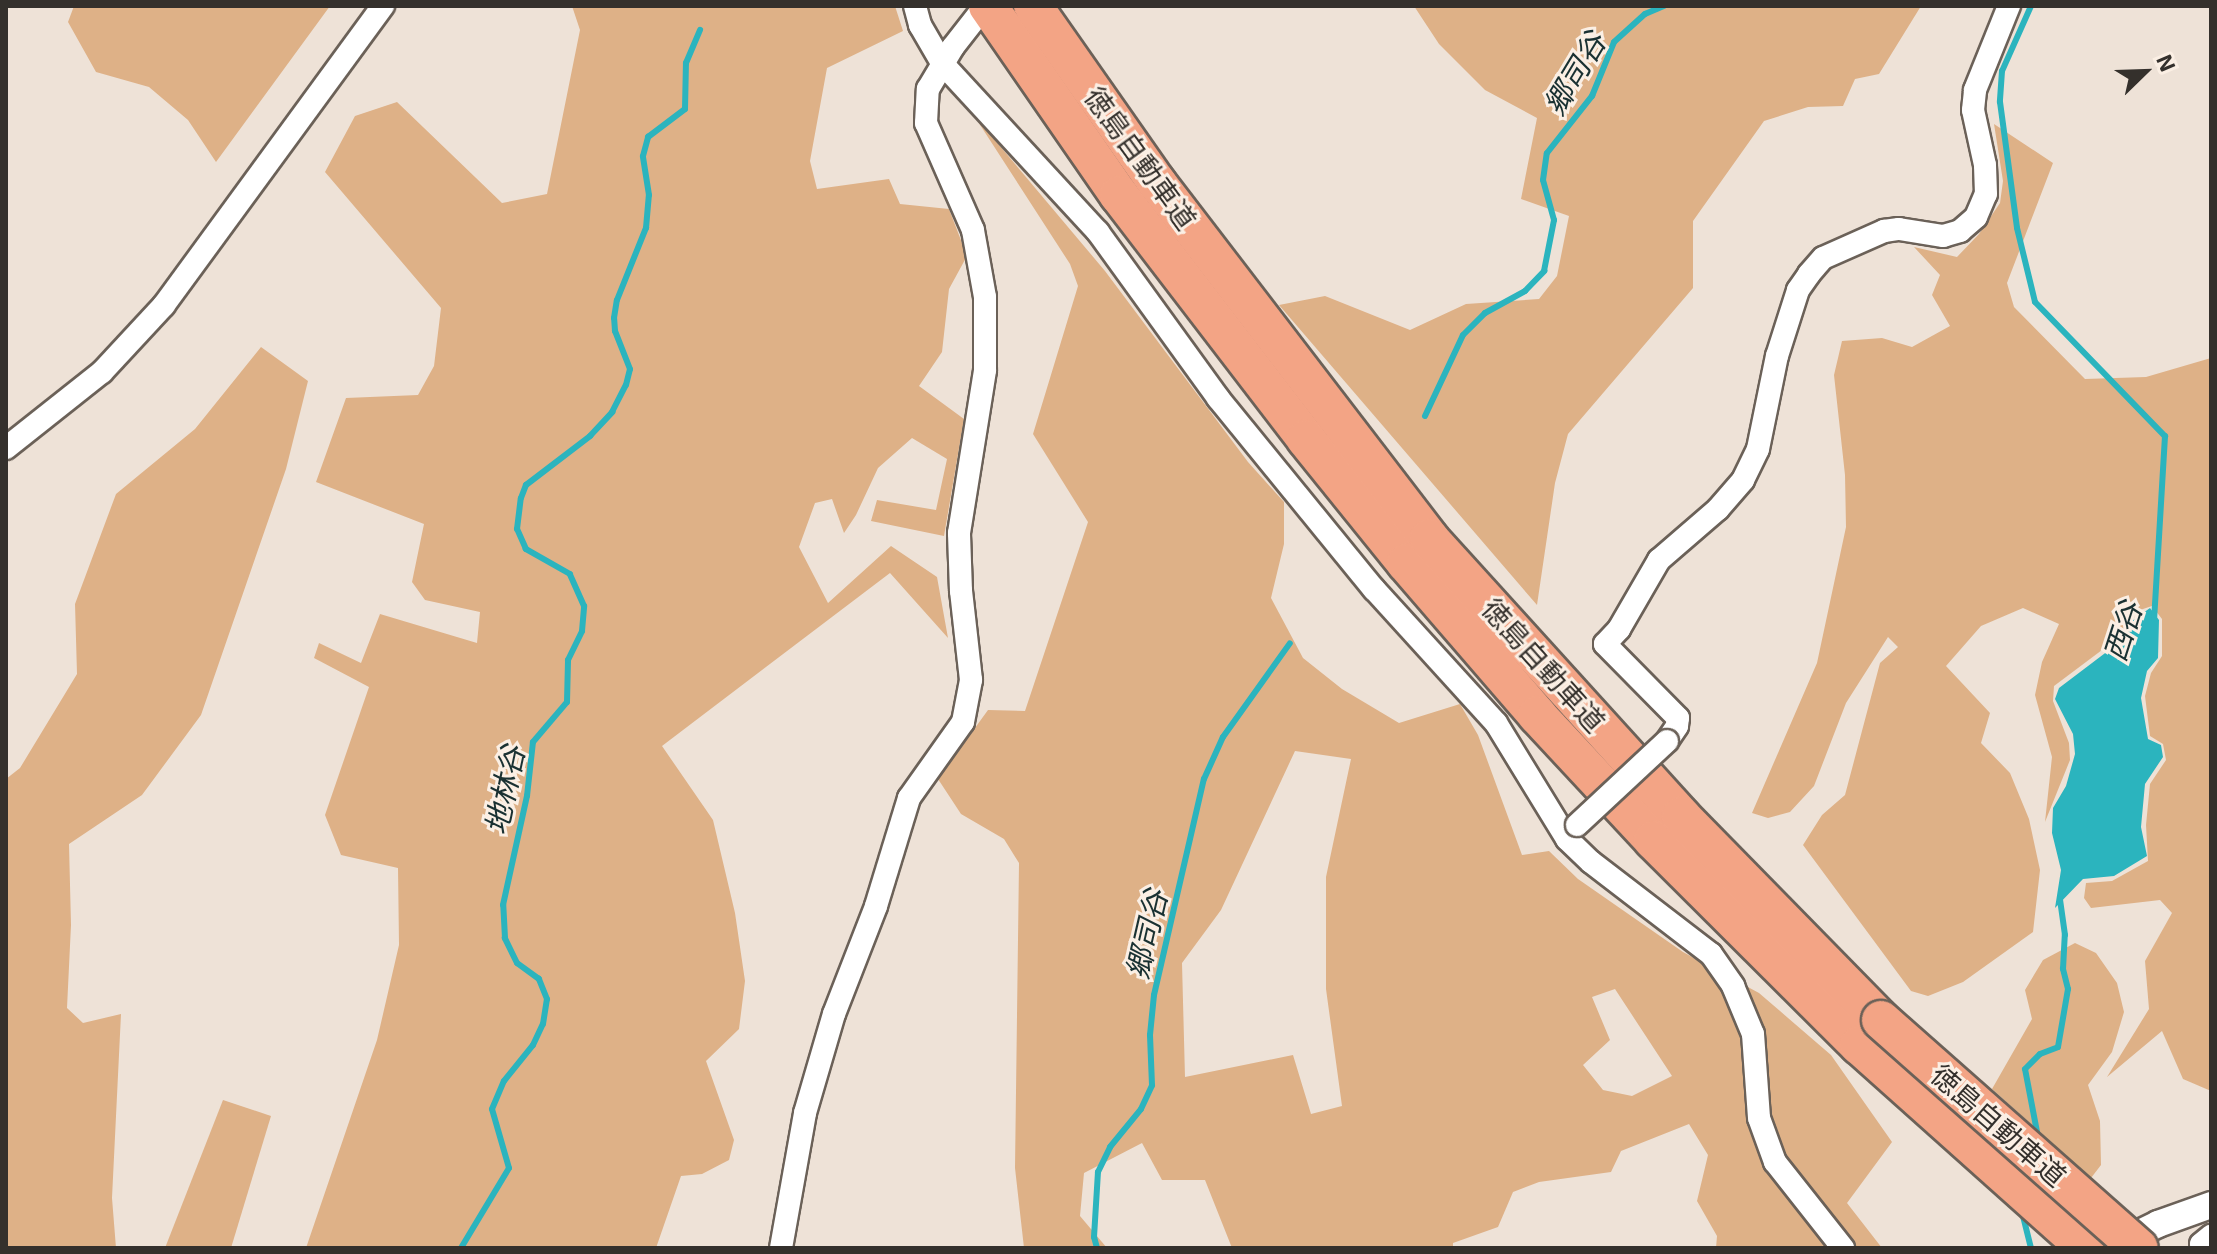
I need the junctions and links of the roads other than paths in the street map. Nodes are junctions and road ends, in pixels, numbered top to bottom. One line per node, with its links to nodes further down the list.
1 (383, 6): 7 (street)
2 (915, 6): 6 (street)
3 (987, 6): 6 (street); 9 (highway, 徳島自動車道)
4 (1033, 6): 9 (highway, 徳島自動車道)
5 (2009, 6): 8 (street, bridge)
6 (947, 55): 8 (street); 12 (street)
7 (6, 448)
8 (1572, 832): 13 (street)
9 (1870, 1032): 14 (highway, 徳島自動車道); 16 (highway, 徳島自動車道, bridge)
10 (2211, 1205): 15 (street)
11 (2211, 1236): 17 (street)
12 (781, 1248)
13 (1843, 1248)
14 (2086, 1248)
15 (2109, 1248)
16 (2139, 1248)
17 (2206, 1248)

